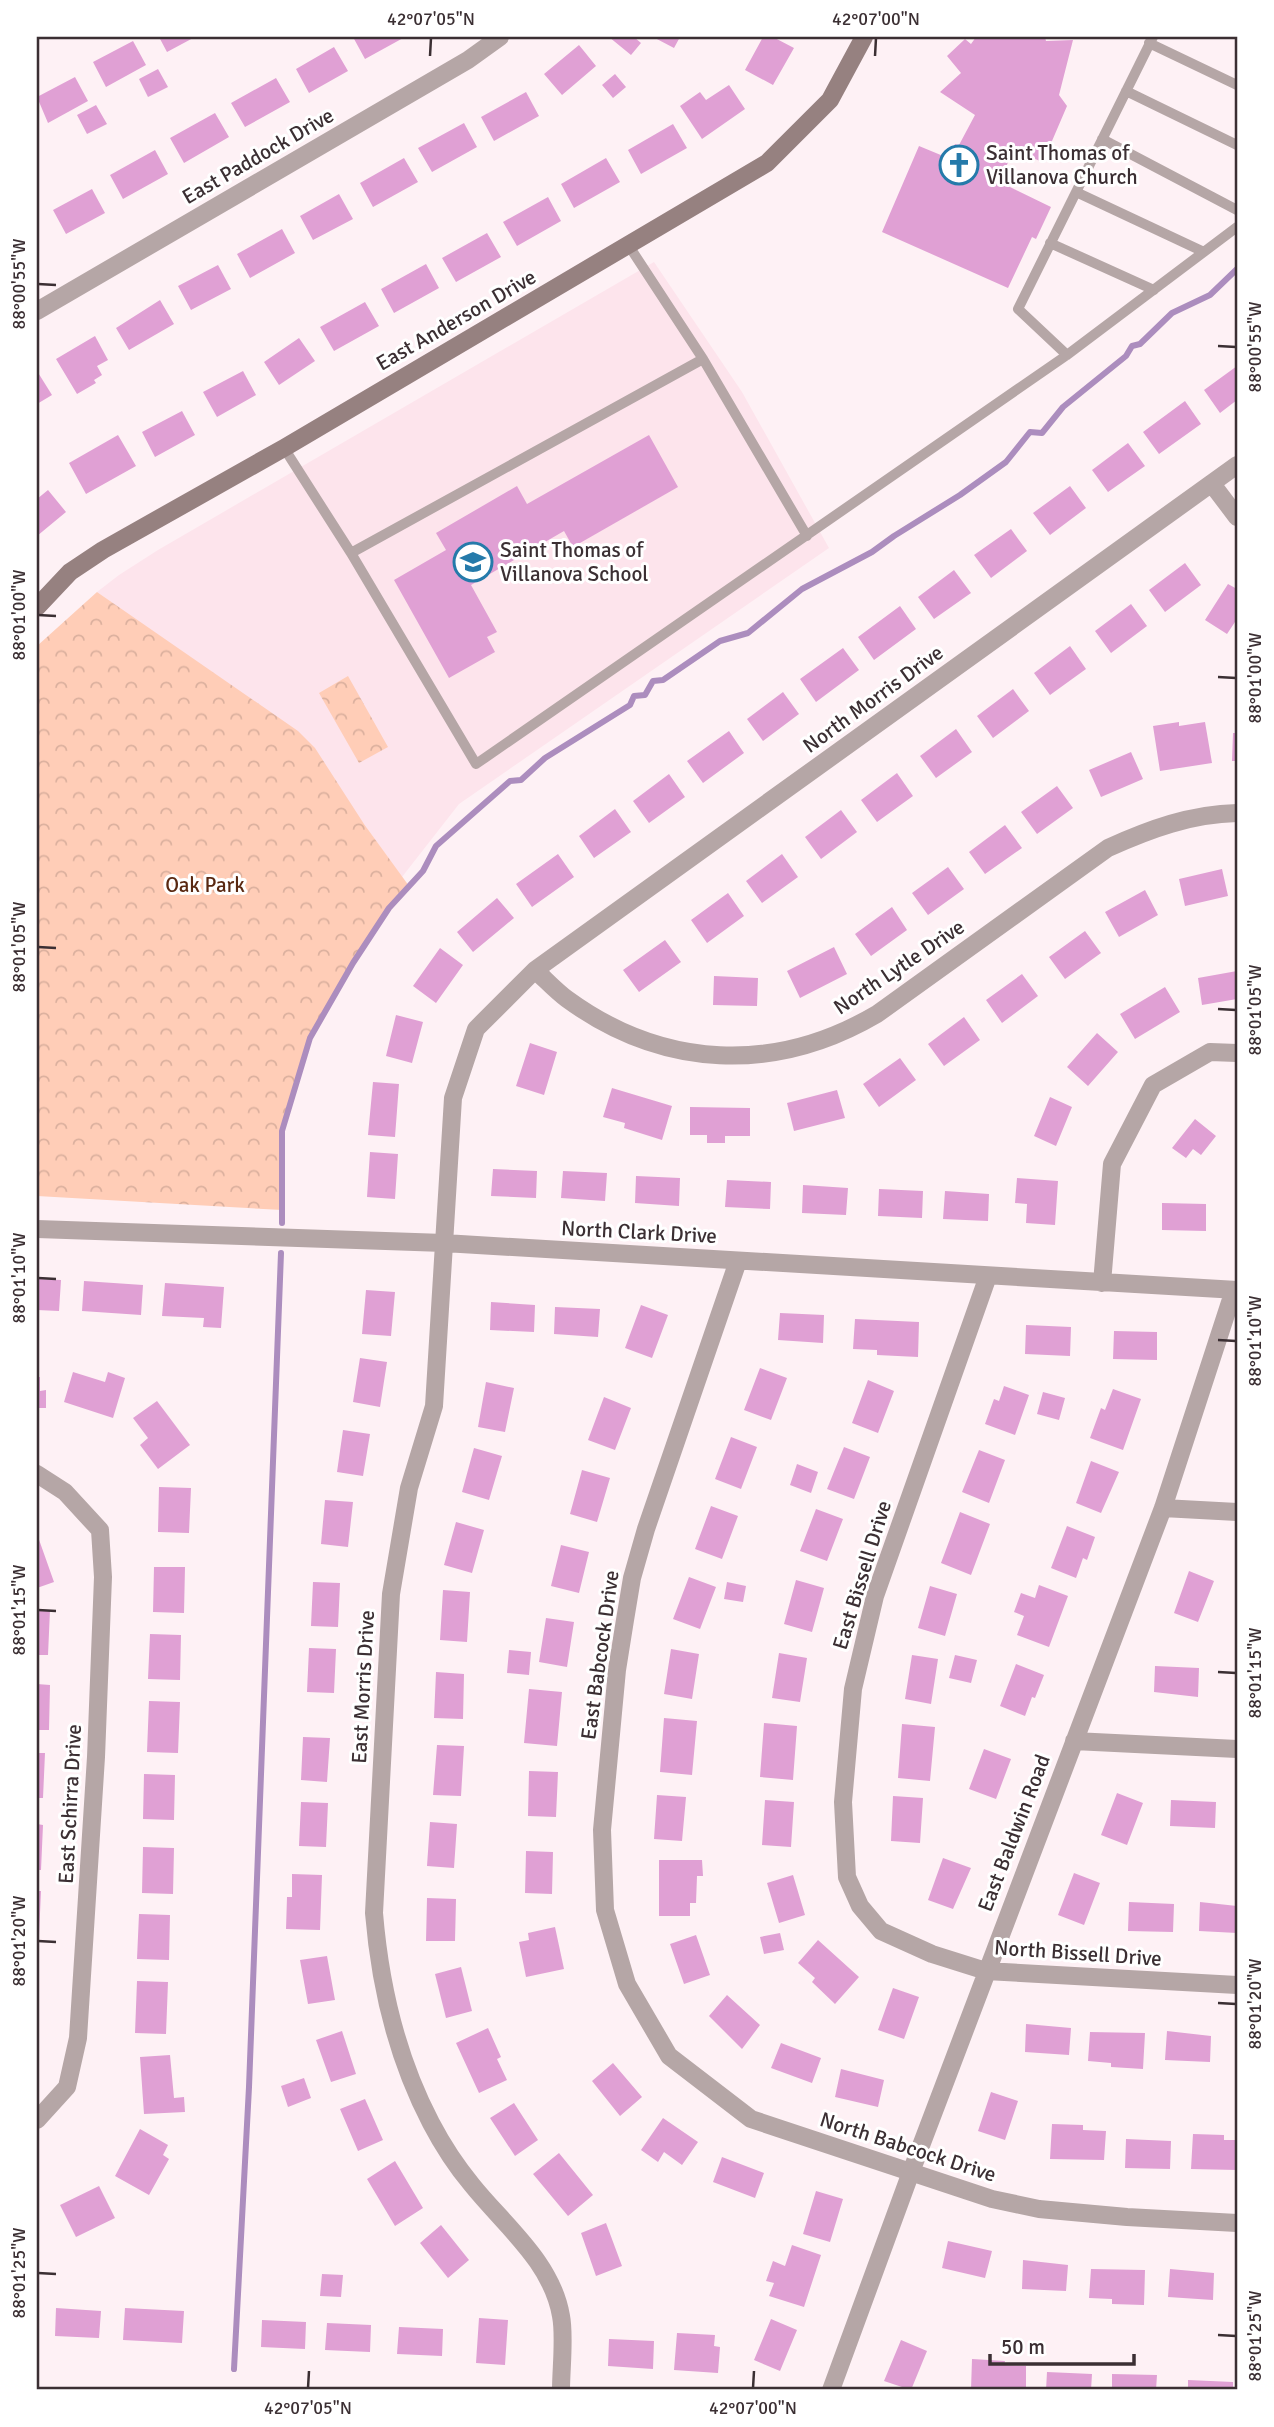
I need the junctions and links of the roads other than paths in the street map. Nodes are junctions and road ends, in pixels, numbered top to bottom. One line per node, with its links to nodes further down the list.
1 (500, 37): 15 (street, East Paddock Drive)
2 (864, 37): 12 (street, East Anderson Drive)
3 (1151, 40): 4 (lane); 5 (lane)
4 (1237, 85)
5 (1126, 91): 6 (lane); 7 (lane)
6 (1102, 139): 8 (lane); 9 (lane)
7 (1237, 145)
8 (1076, 192): 11 (lane); 13 (lane)
9 (1237, 210)
10 (1237, 228): 13 (lane)
11 (1050, 243): 14 (lane); 16 (lane)
12 (629, 246): 17 (lane); 18 (street, East Anderson Drive)
13 (1204, 252): 14 (lane)
14 (1154, 290): 16 (lane)
15 (37, 311)
16 (1067, 355): 22 (lane)
17 (703, 359): 22 (lane); 23 (lane)
18 (284, 447): 23 (lane); 24 (street, East Anderson Drive)
19 (1237, 465): 20 (street, North Morris Drive)
20 (1212, 484): 21 (street); 26 (street, North Morris Drive)
21 (1237, 517)
22 (807, 536): 23 (lane)
23 (351, 553)
24 (37, 607)
25 (1237, 813): 26 (street, North Lytle Drive)
26 (535, 971): 29 (street, East Morris Drive)
27 (1237, 1053): 32 (street)
28 (37, 1228): 29 (street, North Clark Drive)
29 (444, 1244): 30 (street, North Clark Drive); 46 (street, East Morris Drive)
30 (738, 1261): 31 (street, North Clark Drive); 41 (street, East Babcock Drive)
31 (988, 1276): 32 (street, North Clark Drive); 39 (street, East Bissell Drive)
32 (1102, 1283): 33 (street, North Clark Drive)
33 (1236, 1290): 35 (street, East Baldwin Road)
34 (37, 1474): 43 (street, East Schirra Drive)
35 (1163, 1508): 36 (street); 37 (street, East Baldwin Road)
36 (1237, 1512)
37 (1073, 1741): 38 (street); 40 (street, East Baldwin Road)
38 (1237, 1749)
39 (881, 1931): 40 (street, North Bissell Drive)
40 (986, 1971): 42 (street, North Bissell Drive); 44 (street, East Baldwin Road)
41 (627, 1984): 44 (street, North Babcock Drive)
42 (1237, 1985)
43 (37, 2120)
44 (911, 2172): 45 (street, North Babcock Drive); 47 (street, East Baldwin Road)
45 (1237, 2223)
46 (561, 2390)
47 (831, 2390)

